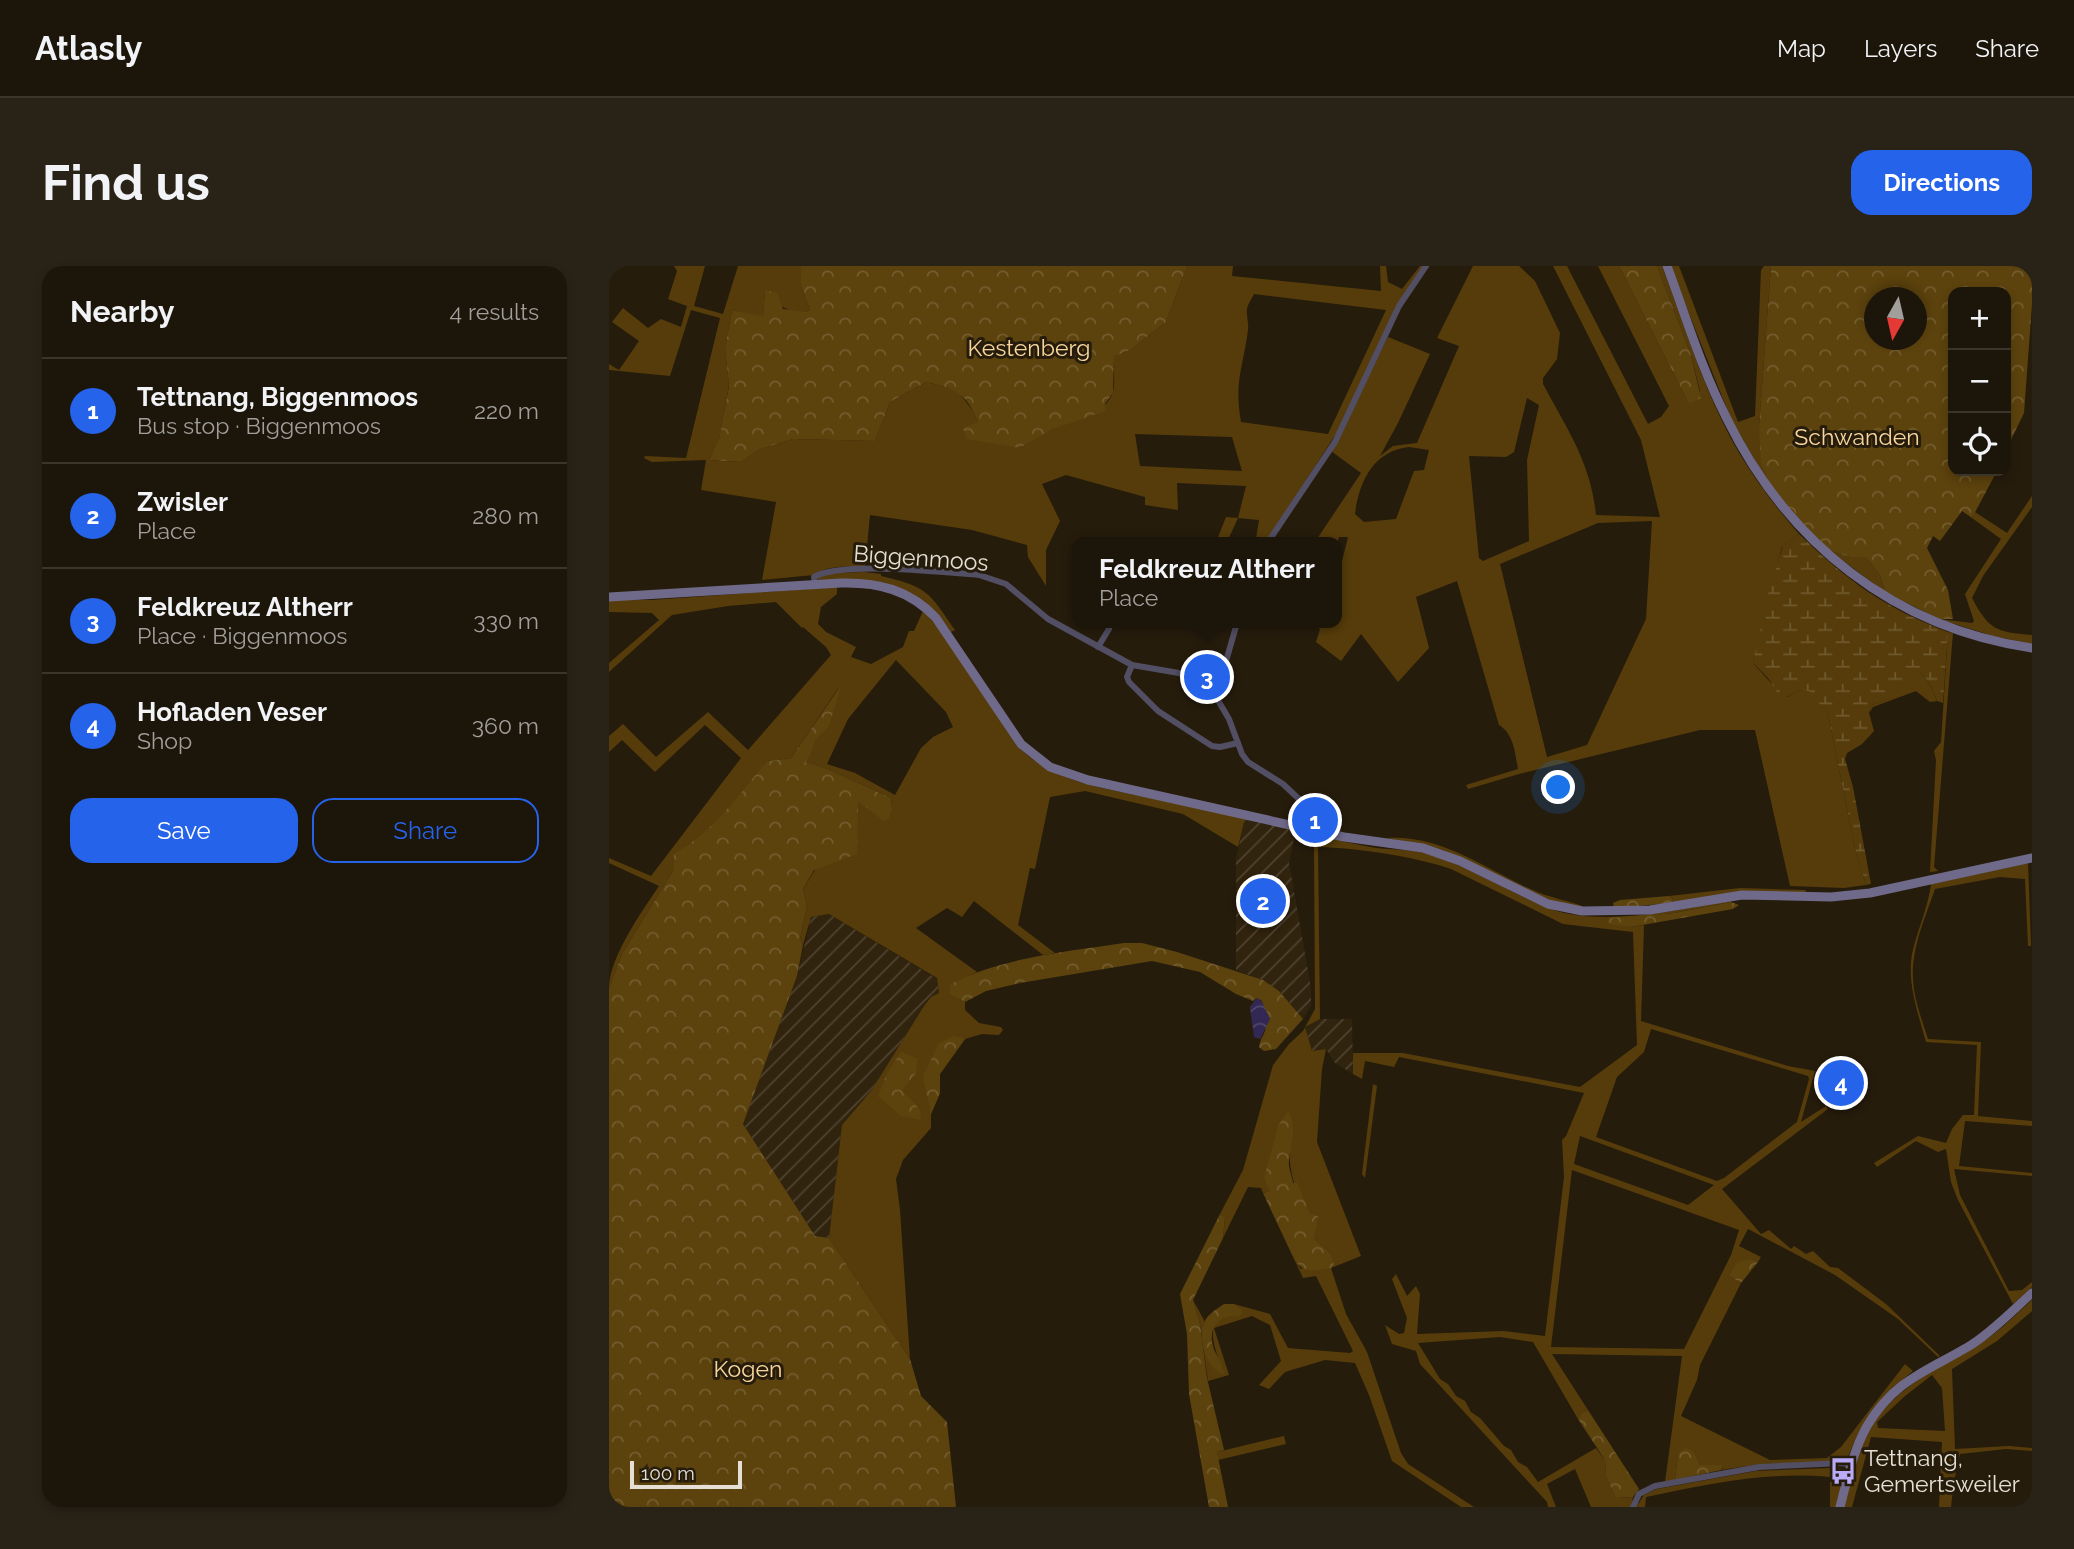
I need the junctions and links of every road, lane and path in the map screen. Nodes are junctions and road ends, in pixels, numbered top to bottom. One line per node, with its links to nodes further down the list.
1 (1426, 266): 3 (street)
2 (1667, 266): 9 (main road)
3 (1271, 537)
4 (815, 584): 5 (main road); 8 (street, Biggenmoos); 14 (main road)
5 (609, 597)
6 (1109, 628): 8 (street)
7 (1235, 628): 11 (street)
8 (1098, 647): 10 (street, Biggenmoos)
9 (2032, 648)
10 (1132, 665): 11 (street, Biggenmoos); 12 (street)
11 (1212, 687): 12 (street)
12 (1238, 743): 13 (street)
13 (1306, 804): 14 (street); 15 (street)
14 (1291, 825): 15 (main road)
15 (1333, 835): 16 (main road)
16 (2032, 858)
17 (2032, 1293): 18 (main road)
18 (1851, 1465): 19 (street); 20 (main road)
19 (1633, 1507)
20 (1840, 1507)

